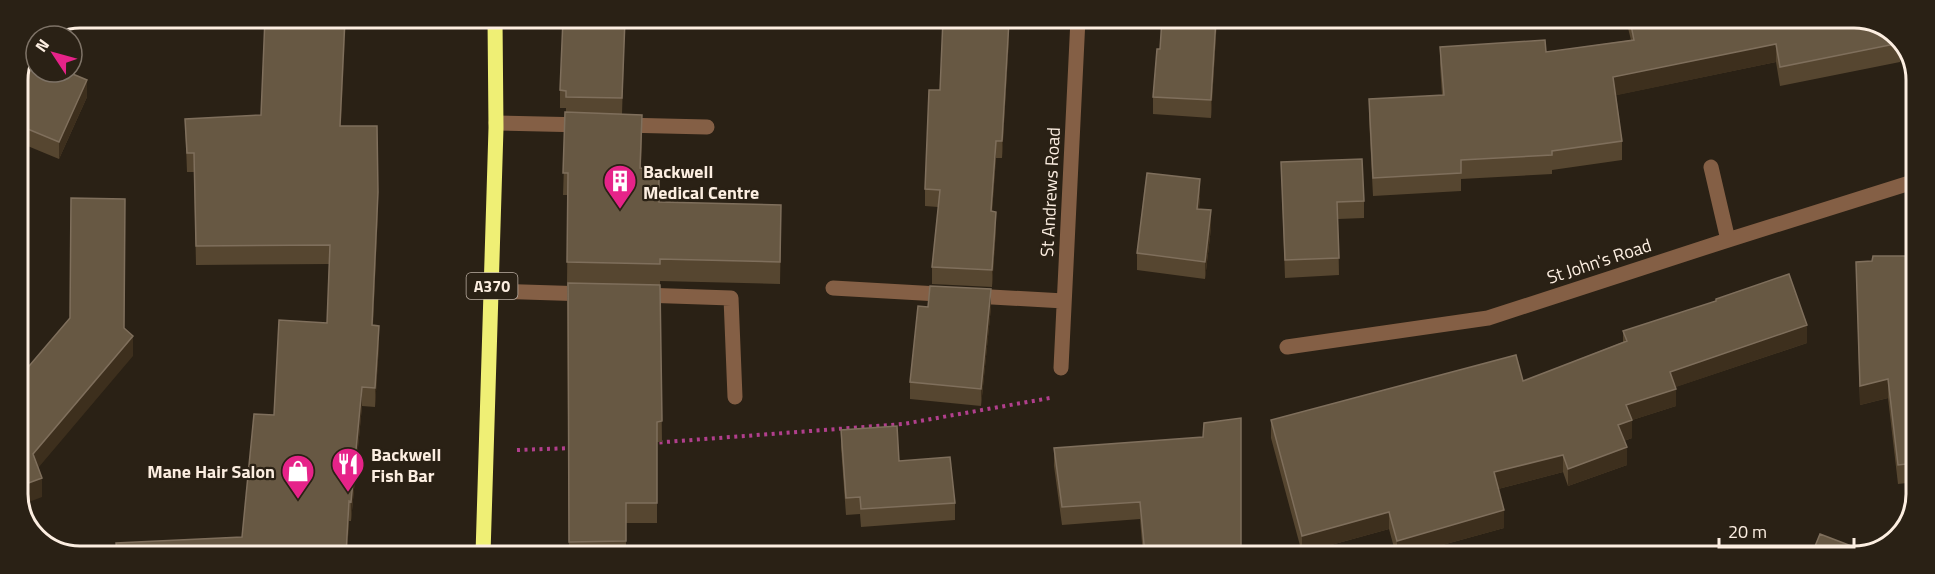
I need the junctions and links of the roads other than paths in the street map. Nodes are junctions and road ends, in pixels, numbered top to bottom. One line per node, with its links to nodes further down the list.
1 (495, 28): 3 (main road, A370)
2 (1078, 28): 12 (street, St Andrews Road)
3 (496, 123): 4 (street); 9 (main road, A370)
4 (707, 127)
5 (1711, 167): 7 (street)
6 (1906, 184): 7 (street, St John's Road)
7 (1728, 240): 13 (street, St John's Road)
8 (833, 288): 12 (street)
9 (492, 291): 10 (street); 16 (main road, A370)
10 (600, 294)
11 (624, 295): 15 (street)
12 (1064, 301): 14 (street, St Andrews Road)
13 (1287, 347)
14 (1061, 368)
15 (735, 397)
16 (483, 546)

